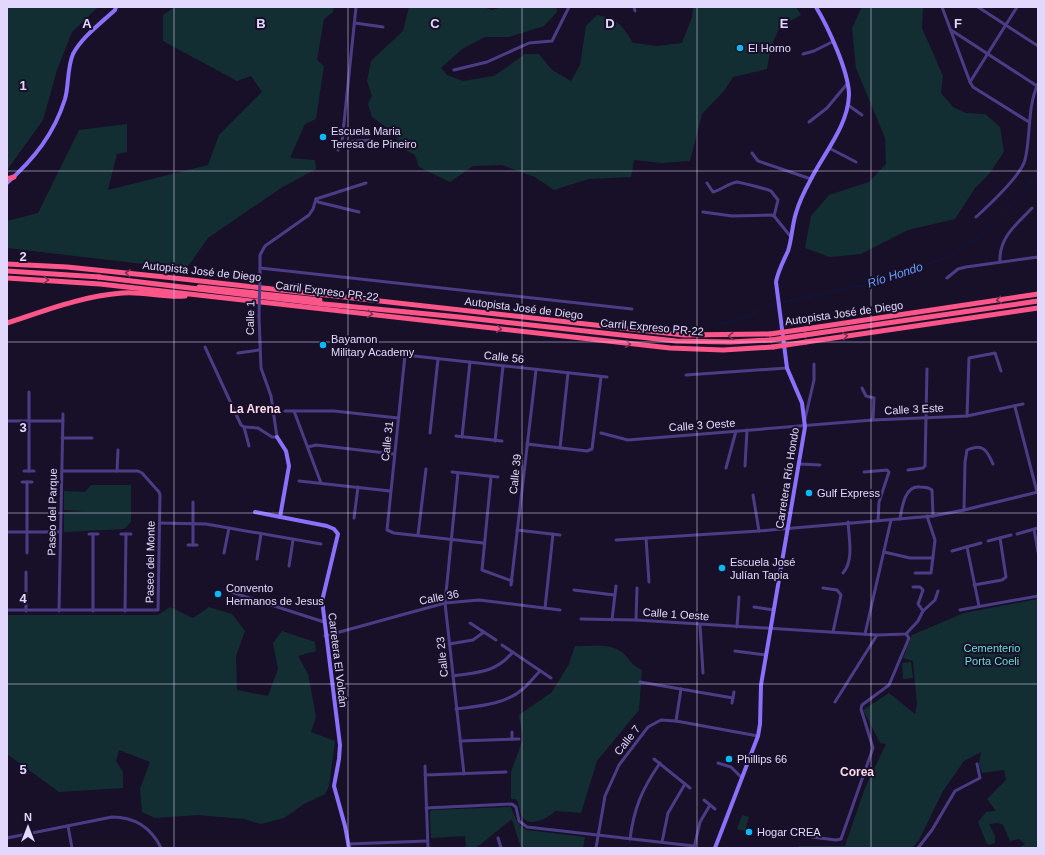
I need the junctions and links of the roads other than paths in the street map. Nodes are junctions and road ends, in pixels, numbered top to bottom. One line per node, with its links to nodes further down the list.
1 (116, 7): 32 (street)
2 (356, 7): 10 (street)
3 (569, 7): 18 (street)
4 (634, 7): 9 (street)
5 (816, 7): 14 (street, Carretera Río Hondo)
6 (942, 7): 13 (street)
7 (978, 7): 11 (street)
8 (1017, 7): 11 (street)
9 (635, 11)
10 (355, 22): 12 (street); 27 (street)
11 (1006, 24): 15 (street); 17 (street)
12 (383, 28)
13 (951, 30): 17 (street); 19 (street)
14 (832, 42): 16 (street); 20 (street, Carretera Río Hondo)
15 (1038, 46)
16 (802, 54)
17 (988, 54): 19 (street); 21 (street)
18 (454, 70)
19 (970, 82): 25 (street)
20 (847, 84): 22 (street, Carretera Río Hondo); 24 (street)
21 (1037, 85): 25 (street)
22 (848, 105): 23 (street); 28 (street, Carretera Río Hondo)
23 (862, 115)
24 (809, 122)
25 (1029, 122): 43 (street)
26 (373, 140): 27 (street)
27 (342, 142): 29 (street)
28 (829, 148): 31 (street); 34 (street, Carretera Río Hondo)
29 (338, 150)
30 (752, 153): 34 (street)
31 (856, 162)
32 (14, 177): 33 (highway); 35 (street)
33 (7, 179)
34 (811, 179): 44 (street, Carretera Río Hondo)
35 (7, 183)
36 (366, 183): 38 (street)
37 (707, 183): 42 (street)
38 (316, 199): 40 (street); 48 (street, Calle 1)
39 (1032, 208): 46 (street)
40 (358, 212)
41 (703, 212): 42 (street)
42 (774, 216): 44 (street)
43 (976, 217)
44 (791, 237): 68 (street, Carretera Río Hondo)
45 (1038, 257): 46 (street)
46 (1000, 261): 51 (street)
47 (7, 264): 58 (highway, Autopista José de Diego, one-way to 47, bridge)
48 (260, 268): 56 (street); 60 (street, Calle 1, bridge)
49 (7, 271): 58 (highway, Carril Expreso PR-22, bridge)
50 (7, 278): 53 (highway, Autopista José de Diego, one-way to 53)
51 (947, 278)
52 (1038, 294): 58 (highway, Autopista José de Diego, one-way to 58)
53 (198, 295): 55 (highway, Autopista José de Diego, one-way to 55, bridge); 57 (highway)
54 (1038, 301): 58 (highway)
55 (1038, 308)
56 (632, 309)
57 (7, 323)
58 (805, 332)
59 (205, 347): 91 (street)
60 (259, 350): 61 (street); 98 (street, Calle 1)
61 (238, 353)
62 (396, 354): 63 (street, Calle 56)
63 (405, 355): 64 (street, Calle 56); 85 (street, Calle 31)
64 (438, 359): 65 (street, Calle 56); 95 (street)
65 (470, 362): 67 (street, Calle 56); 99 (street)
66 (814, 364): 86 (street)
67 (503, 366): 70 (street, Calle 56); 102 (street)
68 (787, 368): 73 (street); 86 (street, Carretera Río Hondo)
69 (927, 369): 84 (street)
70 (536, 370): 72 (street, Calle 56); 104 (street, Calle 39)
71 (1000, 371): 83 (street)
72 (568, 373): 74 (street, Calle 56); 107 (street)
73 (686, 374)
74 (601, 377): 75 (street, Calle 56); 107 (street)
75 (607, 377)
76 (862, 388): 87 (street)
77 (34, 396): 89 (street)
78 (1023, 404): 79 (street, Calle 3 Este)
79 (1015, 406): 83 (street, Calle 3 Este); 134 (street)
80 (285, 411): 81 (street)
81 (294, 411): 85 (street); 106 (street)
82 (63, 414): 90 (street, Paseo del Parque)
83 (967, 416): 84 (street, Calle 3 Este)
84 (925, 417): 87 (street, Calle 3 Este); 116 (street)
85 (398, 418): 109 (street, Calle 31)
86 (805, 419): 92 (street, Carretera Río Hondo)
87 (873, 420): 92 (street, Calle 3 Este)
88 (7, 421): 89 (street)
89 (29, 421): 90 (street); 118 (street)
90 (63, 421): 100 (street, Paseo del Parque)
91 (244, 427): 98 (street); 105 (street)
92 (805, 427): 93 (street, Calle 3 Oeste); 110 (street, Carretera Río Hondo)
93 (746, 430): 94 (street, Calle 3 Oeste); 113 (street)
94 (736, 431): 96 (street, Calle 3 Oeste); 114 (street)
95 (430, 433)
96 (601, 433)
97 (456, 436): 99 (street)
98 (277, 437): 143 (street)
99 (462, 437): 102 (street)
100 (62, 438): 101 (street); 120 (street, Paseo del Parque)
101 (92, 438)
102 (495, 441): 103 (street)
103 (502, 441)
104 (527, 444): 107 (street); 155 (street, Calle 39)
105 (249, 446)
106 (308, 446): 109 (street); 131 (street)
107 (560, 448)
108 (118, 450): 121 (street)
109 (394, 454): 133 (street, Calle 31)
110 (799, 464): 112 (street); 151 (street, Carretera Río Hondo)
111 (992, 464): 137 (street)
112 (820, 465)
113 (745, 466)
114 (726, 468)
115 (426, 469): 169 (street)
116 (908, 470)
117 (24, 471): 118 (street)
118 (29, 471): 119 (street)
119 (34, 471)
120 (62, 471): 121 (street, Paseo del Monte); 159 (street, Paseo del Parque)
121 (117, 471): 149 (street, Paseo del Monte)
122 (452, 472): 124 (street)
123 (864, 472): 147 (street)
124 (458, 473): 125 (street); 174 (street, Calle 23)
125 (491, 476): 126 (street); 178 (street)
126 (498, 477)
127 (299, 481): 131 (street)
128 (22, 482): 129 (street)
129 (27, 482): 130 (street); 158 (street)
130 (32, 482)
131 (321, 483): 132 (street)
132 (358, 487): 133 (street); 140 (street)
133 (390, 491): 169 (street, Calle 31)
134 (1038, 492): 137 (street)
135 (753, 495): 156 (street)
136 (193, 502): 150 (street)
137 (964, 510): 142 (street)
138 (255, 512): 143 (street, Carretera El Volcán)
139 (349, 512): 140 (street)
140 (355, 512): 144 (street)
141 (927, 516): 142 (street); 145 (street); 188 (street)
142 (932, 516): 145 (street)
143 (280, 517): 224 (street, Carretera El Volcán)
144 (354, 518)
145 (900, 519): 146 (street)
146 (891, 520): 147 (street); 184 (street)
147 (878, 521): 148 (street)
148 (848, 522): 151 (street); 192 (street)
149 (160, 523): 150 (street); 220 (street, Paseo del Monte)
150 (193, 523): 152 (street); 181 (street)
151 (789, 527): 156 (street); 214 (street, Carretera Río Hondo)
152 (229, 528): 166 (street); 187 (street)
153 (1038, 528): 154 (street)
154 (1034, 529): 168 (street); 185 (street)
155 (518, 530): 167 (street); 194 (street, Calle 39)
156 (759, 531): 172 (street)
157 (7, 532): 158 (street)
158 (27, 532): 159 (street); 186 (street)
159 (60, 532): 217 (street, Paseo del Parque)
160 (89, 534): 161 (street)
161 (93, 534): 162 (street); 218 (street)
162 (98, 534)
163 (121, 534): 164 (street)
164 (126, 534): 165 (street); 220 (street)
165 (131, 534)
166 (261, 534): 175 (street); 189 (street)
167 (553, 534): 170 (street); 211 (street)
168 (1017, 534)
169 (418, 535): 174 (street)
170 (560, 535)
171 (1011, 536): 173 (street)
172 (646, 538): 176 (street); 195 (street)
173 (1000, 538): 177 (street); 196 (street)
174 (451, 539): 178 (street); 208 (street, Calle 23)
175 (293, 540): 180 (street); 190 (street)
176 (616, 540)
177 (988, 541)
178 (483, 543): 194 (street)
179 (981, 543): 182 (street)
180 (321, 544)
181 (188, 545)
182 (967, 547): 183 (street); 196 (street)
183 (952, 550)
184 (884, 552): 188 (street); 231 (street)
185 (1038, 552)
186 (26, 553)
187 (224, 553)
188 (933, 558): 193 (street)
189 (257, 560)
190 (289, 566)
191 (26, 572): 216 (street)
192 (843, 573)
193 (915, 573)
194 (512, 581): 197 (street, Calle 39)
195 (648, 582)
196 (974, 585): 209 (street)
197 (511, 586)
198 (616, 586): 205 (street)
199 (913, 587): 219 (street)
200 (637, 588): 223 (street)
201 (823, 588): 230 (street)
202 (574, 590): 205 (street)
203 (938, 591): 219 (street)
204 (231, 592): 224 (street)
205 (614, 595): 222 (street)
206 (1038, 596): 209 (street)
207 (739, 597): 227 (street)
208 (445, 603): 211 (street, Calle 36); 234 (street, Calle 36); 236 (street, Calle 23)
209 (978, 606): 215 (street)
210 (754, 607): 214 (street)
211 (545, 608): 213 (street, Calle 36)
212 (7, 610): 216 (street, Paseo del Monte)
213 (560, 610)
214 (774, 610): 228 (street, Carretera Río Hondo)
215 (960, 610)
216 (26, 611): 217 (street, Paseo del Monte)
217 (59, 611): 218 (street, Paseo del Monte)
218 (93, 611): 220 (street, Paseo del Monte)
219 (923, 611): 232 (street)
220 (125, 612)
221 (581, 619): 222 (street, Calle 1 Oeste)
222 (612, 620): 223 (street, Calle 1 Oeste)
223 (636, 620): 226 (street, Calle 1 Oeste)
224 (324, 622): 234 (street, Carretera El Volcán)
225 (470, 623): 229 (street)
226 (700, 625): 227 (street, Calle 1 Oeste); 242 (street)
227 (737, 627): 228 (street, Calle 1 Oeste)
228 (770, 629): 230 (street, Calle 1 Oeste); 240 (street, Carretera Río Hondo)
229 (484, 632): 235 (street); 236 (street)
230 (833, 632): 231 (street, Calle 1 Oeste)
231 (865, 634): 233 (street, Calle 1 Oeste)
232 (906, 634): 233 (street, Calle 1 Oeste); 277 (street)
233 (877, 635): 251 (street)
234 (325, 636): 284 (street, Carretera El Volcán)
235 (496, 640)
236 (449, 644): 243 (street, Calle 23)
237 (502, 645): 239 (street)
238 (735, 651): 240 (street)
239 (513, 652): 241 (street); 243 (street)
240 (766, 655): 256 (street, Carretera Río Hondo)
241 (540, 671): 244 (street); 253 (street)
242 (703, 673)
243 (453, 676): 253 (street, Calle 23)
244 (551, 678)
245 (640, 682): 246 (street)
246 (648, 683): 247 (street); 248 (street)
247 (648, 689)
248 (681, 689): 250 (street); 254 (street)
249 (734, 692): 250 (street)
250 (733, 698): 252 (street)
251 (835, 702)
252 (732, 703)
253 (456, 709): 259 (street, Calle 23)
254 (676, 721): 256 (street, Calle 7); 276 (street, Calle 7)
255 (512, 732): 257 (street)
256 (758, 736): 268 (street, Carretera Río Hondo)
257 (512, 739): 258 (street); 259 (street)
258 (519, 739)
259 (460, 741): 266 (street, Calle 23)
260 (654, 759): 261 (street)
261 (660, 763): 269 (street); 280 (street)
262 (718, 763): 268 (street)
263 (977, 764): 293 (street)
264 (425, 766): 267 (street)
265 (506, 772): 266 (street)
266 (464, 774): 267 (street)
267 (425, 775): 273 (street)
268 (742, 778): 292 (street, Carretera Río Hondo)
269 (685, 784): 270 (street); 282 (street)
270 (690, 788)
271 (704, 800): 272 (street)
272 (710, 805): 274 (street); 285 (street)
273 (426, 808): 276 (street); 281 (street)
274 (715, 809)
275 (68, 826): 278 (street); 286 (street); 287 (street)
276 (597, 835): 280 (street); 291 (street, Calle 7)
277 (812, 837)
278 (7, 838)
279 (498, 838): 290 (street)
280 (630, 839): 282 (street)
281 (427, 841): 283 (street); 289 (street)
282 (662, 842): 285 (street)
283 (372, 843): 284 (street); 288 (street)
284 (349, 846)
285 (694, 847)
286 (72, 848)
287 (161, 848)
288 (372, 848)
289 (428, 848)
290 (501, 848)
291 (596, 848)
292 (714, 848)
293 (918, 848)

